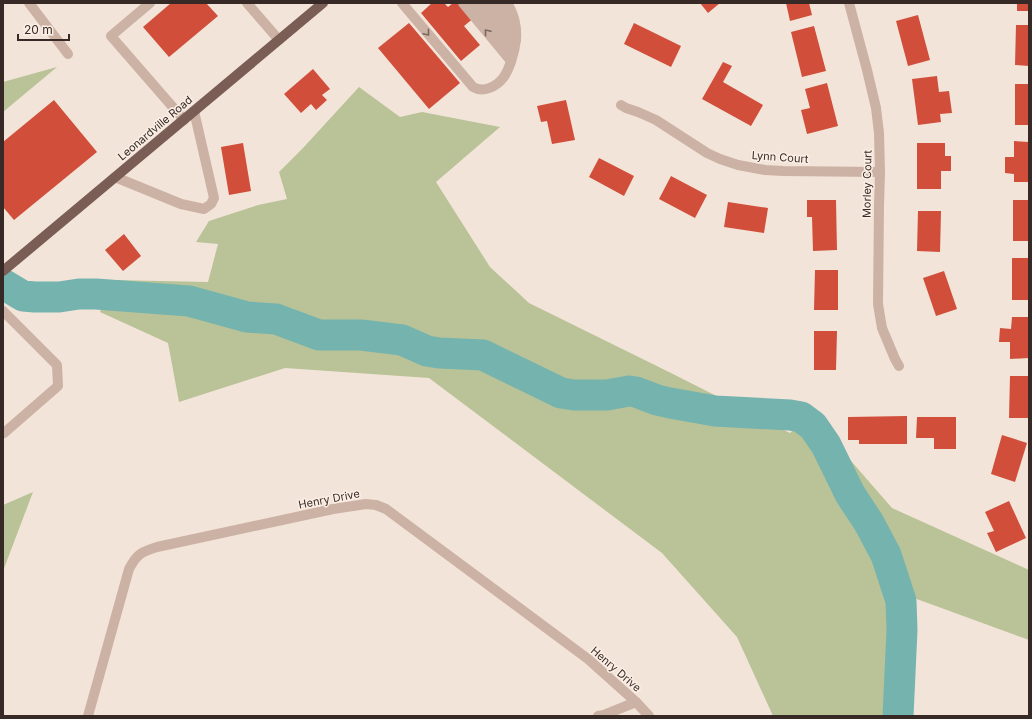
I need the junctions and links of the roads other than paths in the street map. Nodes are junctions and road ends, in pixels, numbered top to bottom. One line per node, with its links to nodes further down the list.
1 (29, 3): 16 (street)
2 (150, 3): 20 (street)
3 (247, 3): 13 (street)
4 (323, 3): 13 (main road, Leonardville Road)
5 (402, 3): 17 (street, one-way to 17)
6 (463, 3): 17 (street, one-way to 6)
7 (475, 3): 15 (street)
8 (485, 3): 14 (street)
9 (496, 3): 12 (street)
10 (507, 3): 12 (street)
11 (849, 3): 21 (street, Morley Court)
12 (515, 25): 14 (street)
13 (278, 40): 19 (main road, Leonardville Road)
14 (516, 40): 15 (street)
15 (514, 50): 17 (street)
16 (68, 54)
17 (511, 61)
18 (621, 106): 21 (street, Lynn Court)
19 (194, 111): 20 (main road, Leonardville Road); 22 (street)
20 (184, 120): 22 (main road, Leonardville Road)
21 (880, 172): 25 (street, Morley Court)
22 (115, 178): 23 (main road, Leonardville Road)
23 (3, 272)
24 (3, 311): 26 (street)
25 (899, 366)
26 (3, 432)
27 (636, 702): 28 (street, Henry Drive); 29 (street); 30 (street, Henry Drive)
28 (88, 716)
29 (598, 716)
30 (649, 716)

